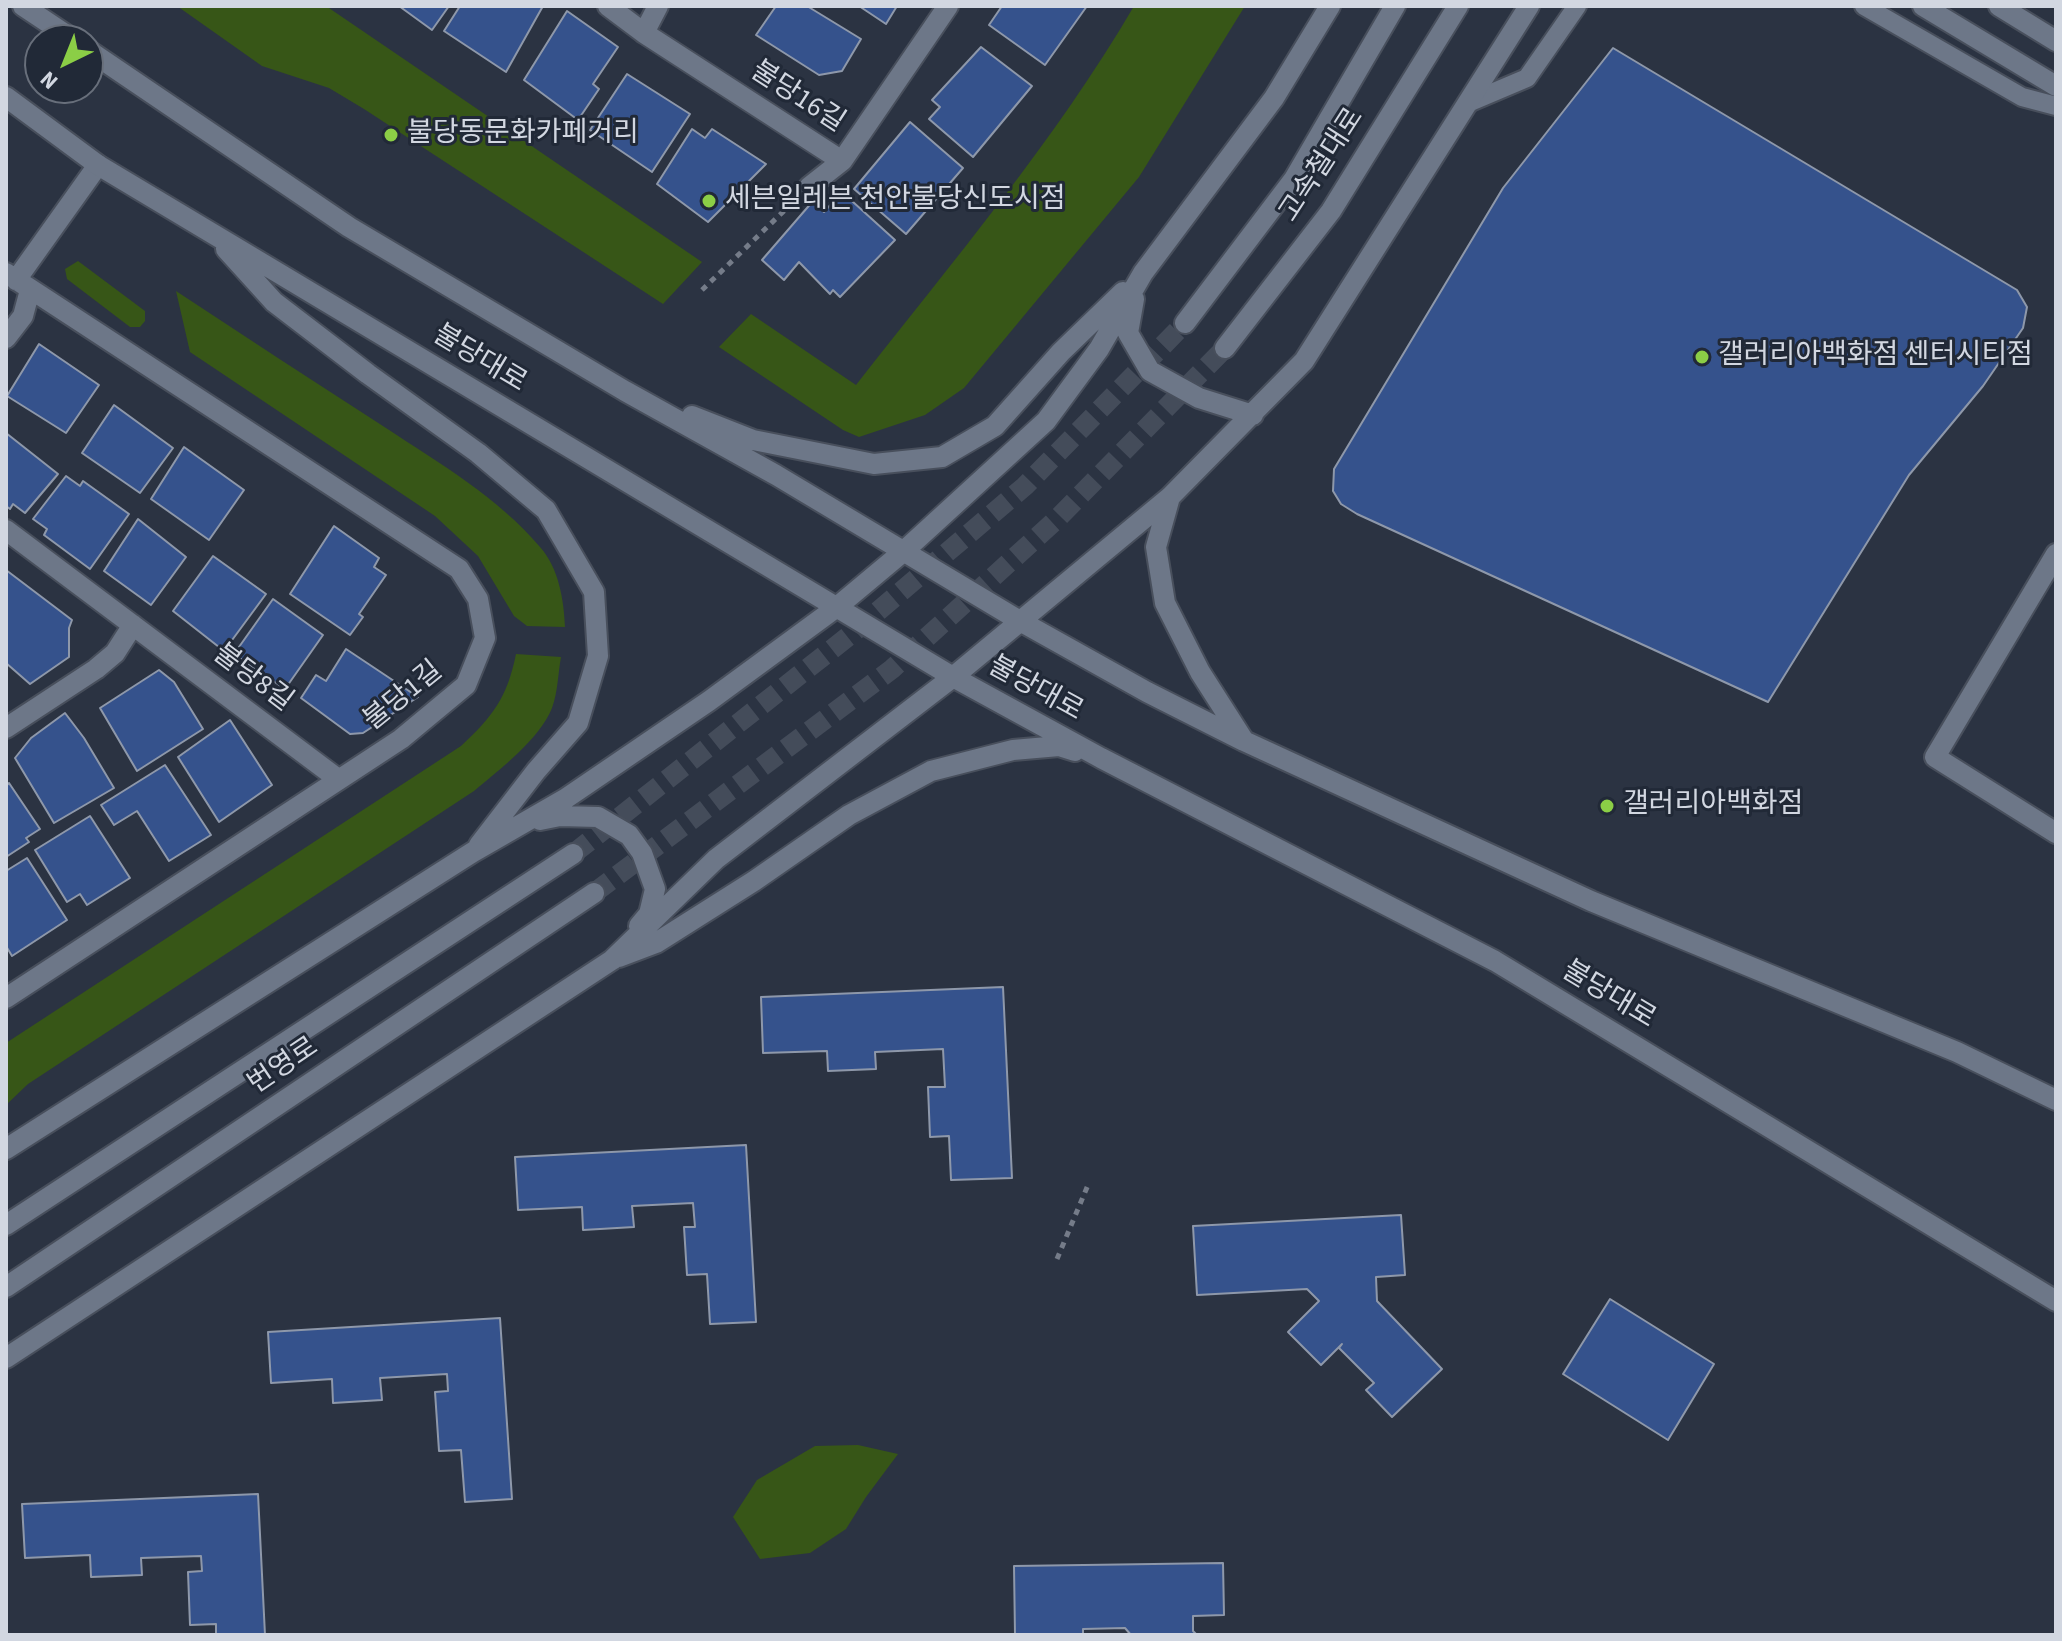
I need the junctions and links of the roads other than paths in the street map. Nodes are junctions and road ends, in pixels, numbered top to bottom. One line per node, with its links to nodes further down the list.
1 (23, 6): 13 (main road)
2 (608, 6): 14 (main road, 불당16길)
3 (658, 6): 14 (main road)
4 (948, 6): 21 (main road, 불당16길)
5 (1330, 6): 25 (main road)
6 (1395, 6): 27 (main road, 고속철대로)
7 (1458, 6): 29 (main road, 고속철대로)
8 (1529, 6): 19 (main road)
9 (1577, 6): 19 (lane)
10 (1864, 6): 20 (lane)
11 (1923, 6): 17 (main road)
12 (1999, 6): 15 (main road)
13 (50, 24)
14 (644, 33): 21 (main road, 불당16길)
15 (2056, 41)
16 (104, 61): 30 (main road, 불당대로)
17 (2056, 86)
18 (6, 97): 22 (main road, 불당대로)
19 (1468, 103): 31 (main road)
20 (2056, 106)
21 (842, 161): 23 (main road)
22 (98, 165): 24 (main road, 불당대로); 26 (main road)
23 (809, 187)
24 (210, 231): 36 (main road, 불당대로); 46 (main road)
25 (1143, 273): 30 (main road); 31 (main road); 34 (main road)
26 (17, 281): 28 (main road); 43 (main road, 불당1길)
27 (1185, 323)
28 (6, 338)
29 (1225, 348)
30 (625, 391): 34 (main road, 불당대로)
31 (1253, 415): 32 (main road)
32 (1170, 497): 37 (main road); 41 (main road)
33 (6, 530): 38 (main road, 불당8길)
34 (904, 551): 36 (main road); 37 (main road, 불당대로)
35 (2056, 554): 45 (main road)
36 (837, 607): 39 (main road, 불당대로); 44 (main road)
37 (1020, 621): 39 (main road); 41 (main road, 불당대로)
38 (133, 625): 40 (main road); 43 (main road, 불당8길)
39 (953, 677): 42 (main road, 불당대로); 49 (main road)
40 (6, 728)
41 (1244, 741): 51 (main road, 불당대로)
42 (1101, 758): 49 (main road); 55 (main road, 불당대로)
43 (338, 779): 50 (main road, 불당1길)
44 (524, 824): 46 (main road); 49 (main road)
45 (2056, 833)
46 (473, 852): 52 (main road)
47 (573, 854): 53 (main road, 번영로)
48 (594, 893): 54 (main road, 번영로)
49 (612, 960): 56 (main road)
50 (6, 998)
51 (2056, 1100)
52 (6, 1149)
53 (6, 1225)
54 (6, 1287)
55 (2056, 1301)
56 (6, 1358)

